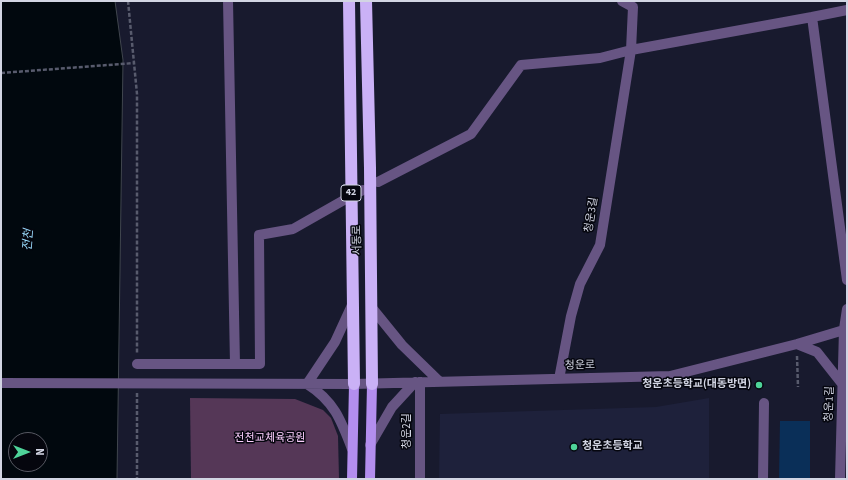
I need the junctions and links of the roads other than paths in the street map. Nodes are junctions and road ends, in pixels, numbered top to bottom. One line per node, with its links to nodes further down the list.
1 (228, 1): 18 (street)
2 (349, 1): 12 (highway, 서동로 / 42)
3 (366, 1): 13 (highway, 서동로 / 42)
4 (622, 1): 5 (street)
5 (633, 4): 8 (street, 청운3길)
6 (847, 10): 7 (street)
7 (812, 17): 8 (street); 11 (street)
8 (631, 50): 9 (street); 19 (street, 청운3길)
9 (378, 182)
10 (344, 200): 18 (street)
11 (847, 280)
12 (353, 301): 23 (street); 24 (highway, 서동로 / 42)
13 (372, 308): 21 (street); 25 (highway, 서동로 / 42)
14 (847, 309): 15 (street, 청운1길)
15 (846, 329): 16 (street, 청운로); 26 (street, 청운1길)
16 (797, 344): 19 (street, 청운로); 26 (street)
17 (137, 364): 18 (street)
18 (235, 364)
19 (559, 379): 21 (street, 청운로)
20 (417, 382): 21 (street, 청운로); 25 (street, 청운로); 28 (street); 32 (street, 청운2길)
21 (440, 382)
22 (1, 383): 23 (street, 청운로)
23 (307, 384): 24 (street, 청운로); 29 (street)
24 (354, 384): 25 (street, 청운로); 29 (main road, 서동로 / 42)
25 (372, 384): 28 (main road, 서동로 / 42)
26 (843, 385): 34 (street, 청운1길)
27 (764, 403): 33 (street)
28 (370, 445): 31 (main road, 서동로 / 42)
29 (352, 449): 30 (main road, 서동로 / 42)
30 (352, 479)
31 (370, 479)
32 (420, 479)
33 (762, 479)
34 (840, 479)

